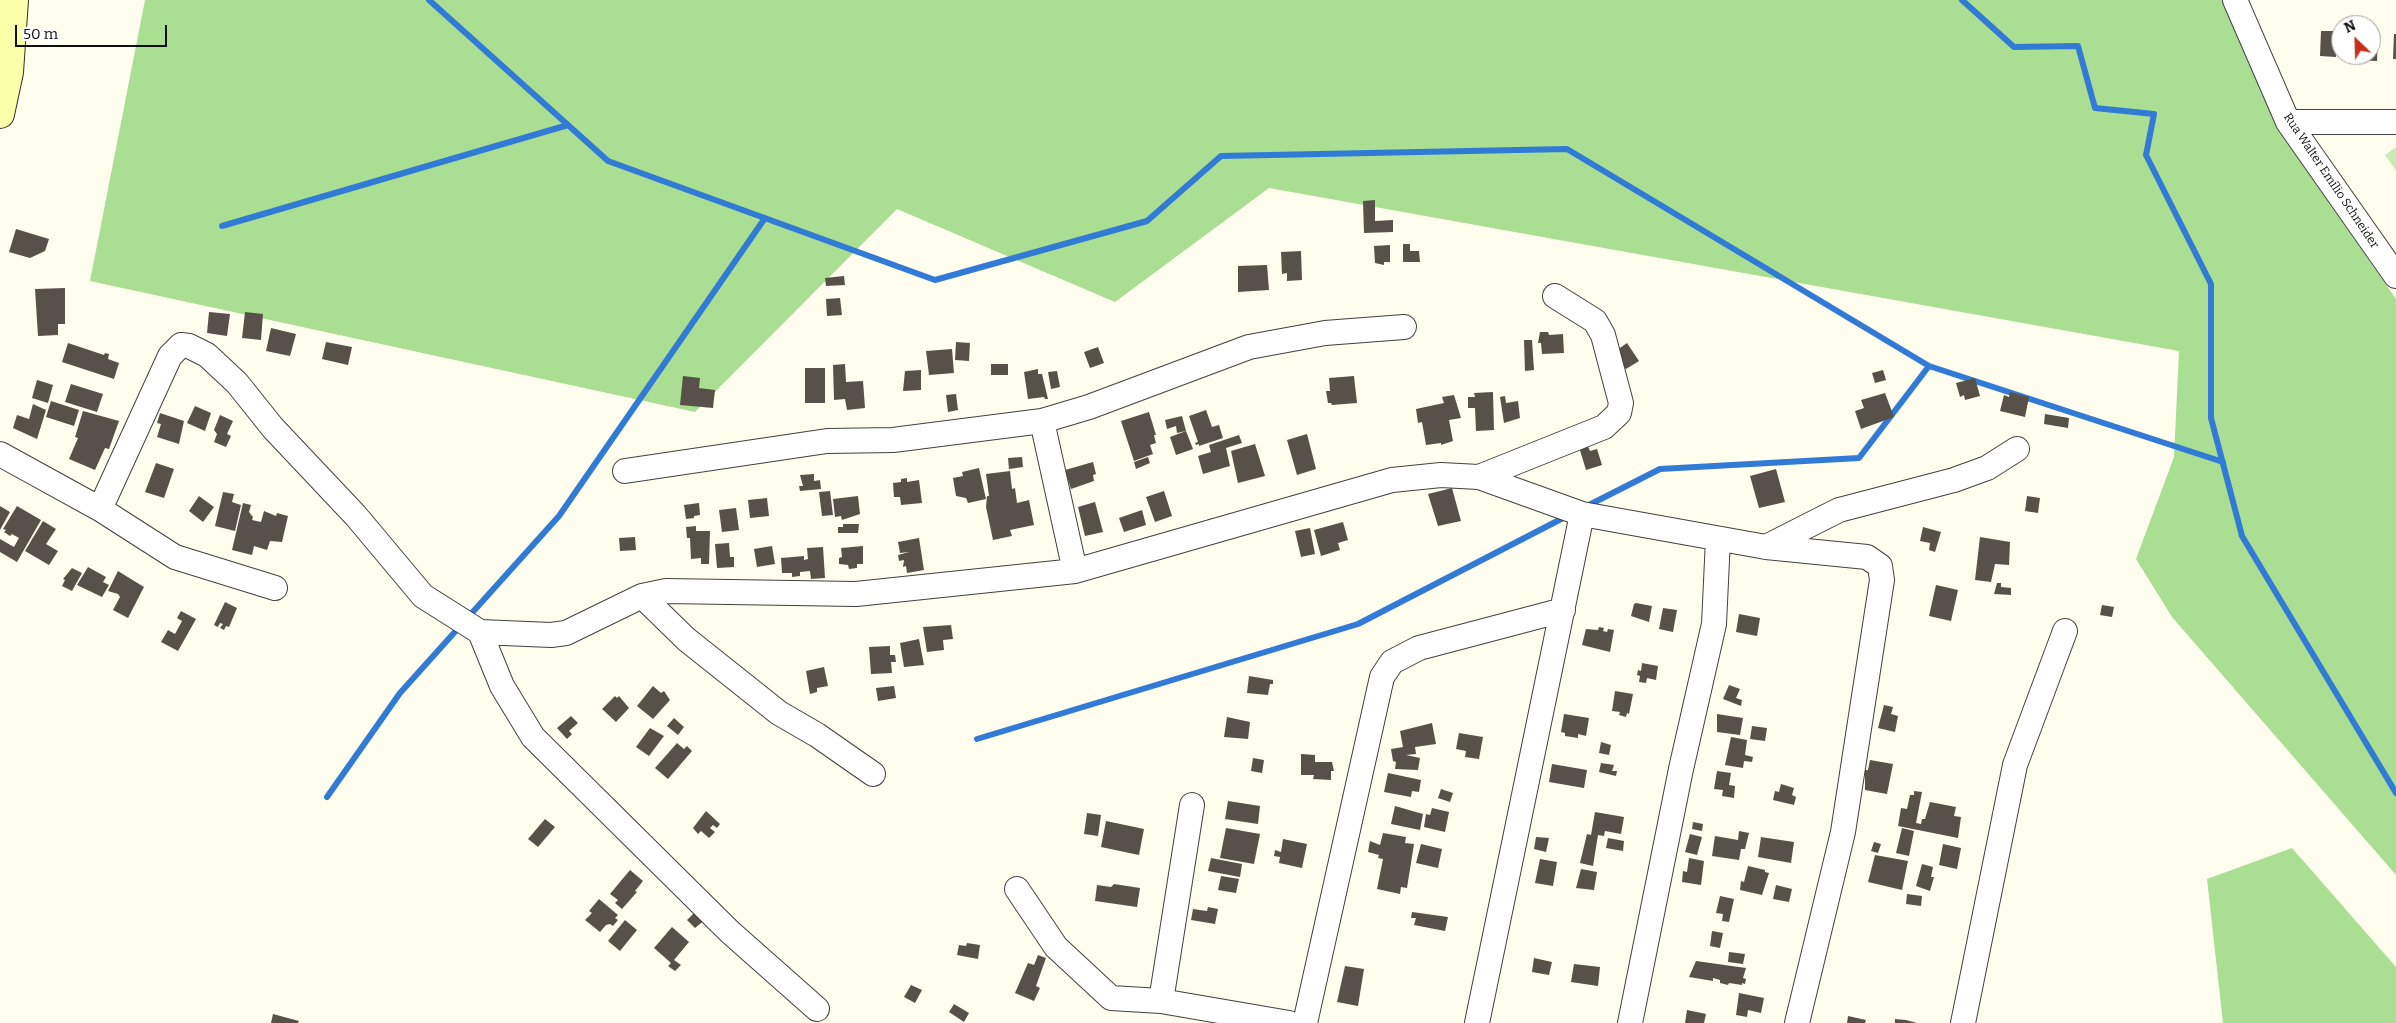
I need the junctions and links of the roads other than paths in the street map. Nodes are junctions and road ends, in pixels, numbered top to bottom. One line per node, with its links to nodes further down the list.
1 (14, 0): 3 (main road)
2 (2235, 0): 4 (street, Rua Walter Emílio Schneider)
3 (0, 114)
4 (2288, 122): 5 (street); 6 (street, Rua Walter Emílio Schneider)
5 (2396, 122)
6 (2396, 276)
7 (1555, 296): 13 (street)
8 (1404, 327): 9 (street)
9 (1042, 421): 12 (street); 18 (street)
10 (2017, 449): 17 (street)
11 (0, 454): 14 (street)
12 (625, 471)
13 (1479, 477): 15 (street); 18 (street)
14 (100, 509): 19 (street); 23 (street)
15 (1582, 514): 16 (street); 21 (street)
16 (1718, 539): 17 (street); 32 (street)
17 (1766, 547): 33 (street)
18 (1074, 571): 20 (street)
19 (274, 588)
20 (642, 596): 23 (street); 24 (street)
21 (1563, 610): 30 (street); 31 (street)
22 (2064, 631): 34 (street)
23 (480, 632): 28 (street)
24 (873, 774)
25 (1192, 805): 27 (street)
26 (1017, 889): 27 (street)
27 (1161, 1002): 29 (street)
28 (817, 1009)
29 (1289, 1023)
30 (1305, 1023)
31 (1477, 1023)
32 (1630, 1023)
33 (1797, 1023)
34 (1963, 1023)

